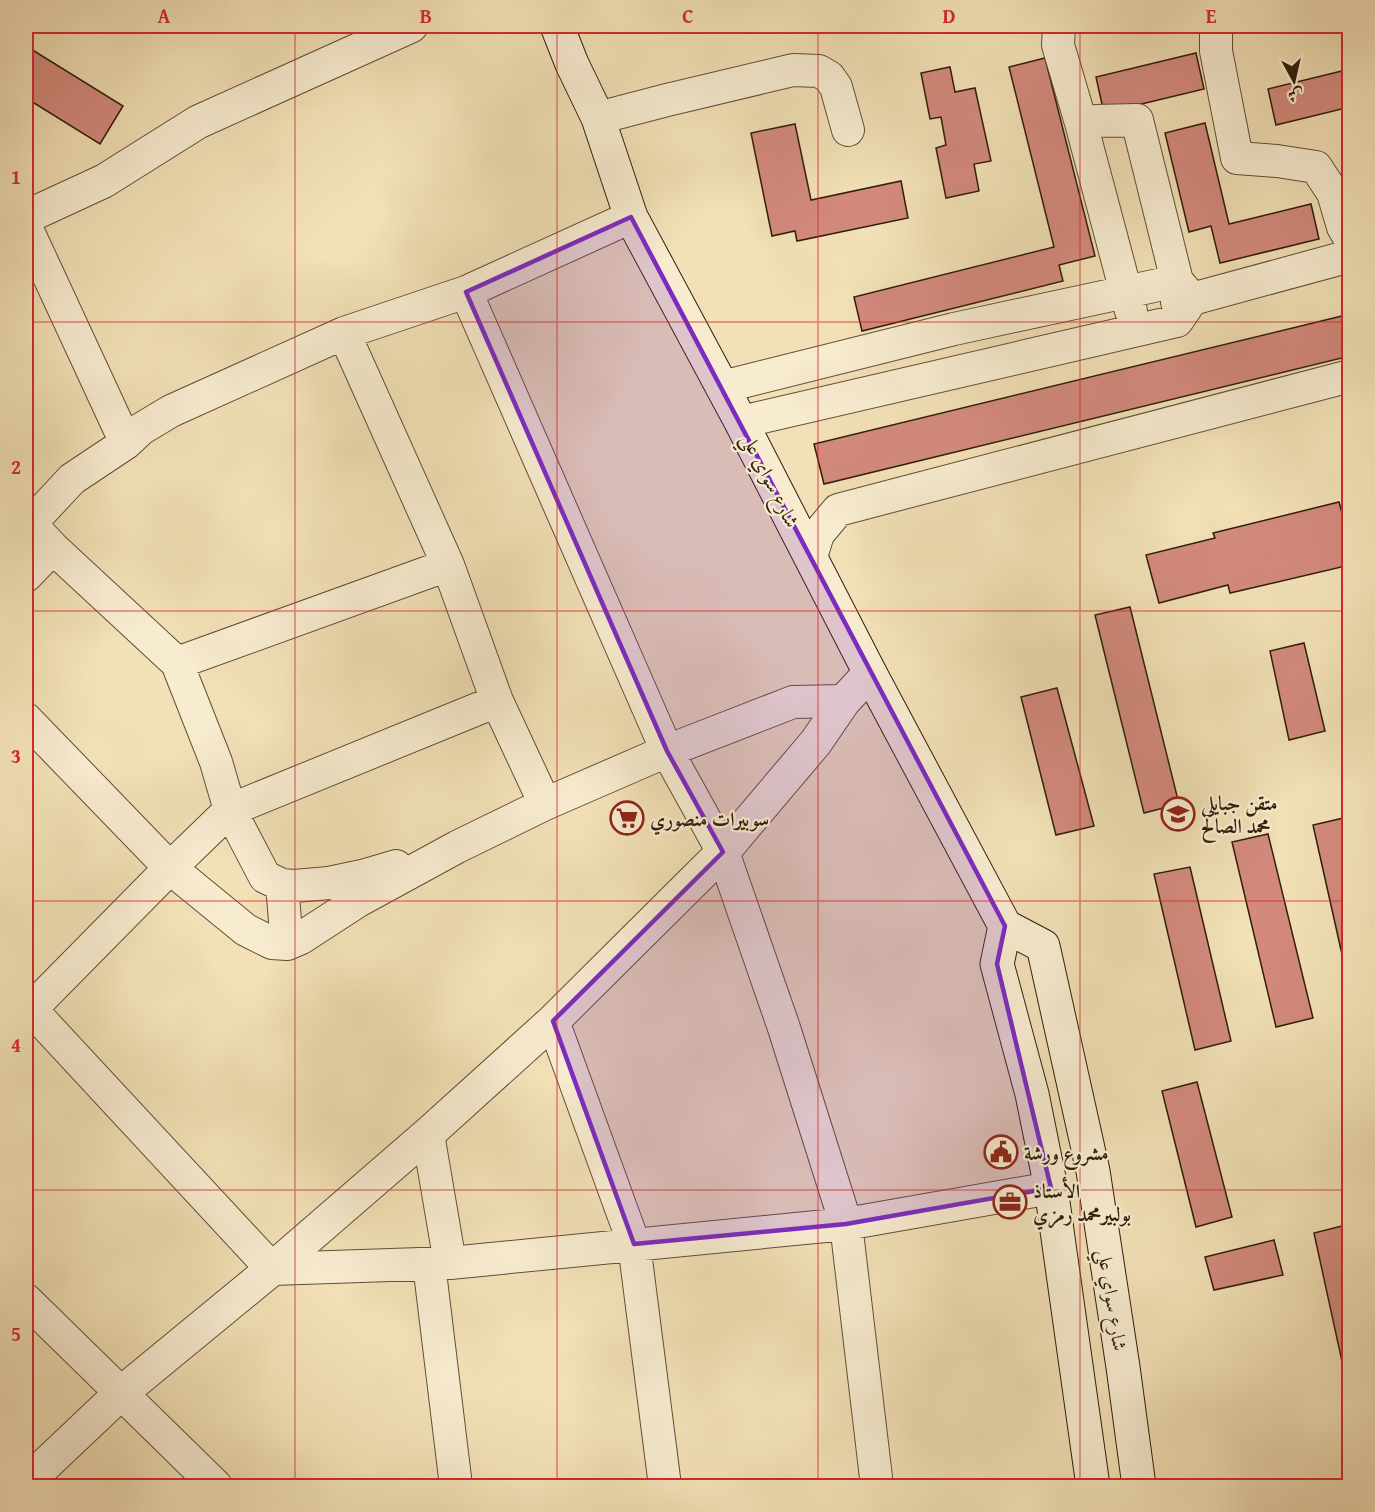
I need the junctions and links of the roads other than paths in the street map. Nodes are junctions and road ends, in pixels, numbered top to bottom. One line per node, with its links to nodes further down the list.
1 (411, 26): 8 (main road)
2 (557, 26): 5 (main road, شارع سواي علي)
3 (1059, 26): 6 (street)
4 (1216, 26): 11 (street)
5 (597, 118): 7 (street); 9 (main road, شارع سواي علي)
6 (1081, 123): 14 (street); 15 (street)
7 (848, 130)
8 (26, 217)
9 (631, 217): 13 (street); 19 (main road, شارع سواي علي)
10 (26, 227): 21 (street)
11 (1350, 239)
12 (1350, 256): 15 (street)
13 (466, 292): 17 (street); 32 (street)
14 (1126, 292): 15 (street); 16 (street); 19 (street)
15 (1182, 301): 16 (street)
16 (1136, 332): 20 (street)
17 (344, 333): 21 (street); 25 (street)
18 (1350, 376): 24 (street)
19 (722, 387): 20 (main road, شارع سواي علي)
20 (741, 422): 24 (main road, شارع سواي علي)
21 (126, 443): 22 (street)
22 (28, 522): 23 (street)
23 (53, 548): 26 (street); 27 (street)
24 (811, 556): 28 (main road, شارع سواي علي)
25 (448, 565): 27 (street); 29 (street)
26 (26, 576)
27 (177, 663): 34 (street)
28 (870, 674): 30 (main road); 39 (main road, شارع سواي علي)
29 (497, 700): 33 (street); 34 (street)
30 (844, 701): 32 (street); 36 (main road)
31 (26, 719): 37 (street)
32 (667, 752): 33 (street); 36 (street)
33 (545, 804): 35 (street)
34 (230, 810): 37 (street); 38 (street)
35 (457, 847): 38 (street); 40 (street)
36 (723, 852): 42 (main road); 45 (street)
37 (170, 868): 40 (street); 41 (street)
38 (282, 885): 40 (street)
39 (1005, 926): 44 (main road); 57 (main road, شارع سواي علي)
40 (287, 944)
41 (28, 1006): 48 (street)
42 (553, 1021): 43 (main road); 46 (street)
43 (428, 1134): 47 (street); 48 (main road)
44 (1051, 1188): 45 (street); 56 (main road)
45 (846, 1224): 46 (street); 55 (street)
46 (634, 1244): 47 (street); 54 (street)
47 (439, 1264): 48 (street); 53 (street)
48 (272, 1269): 50 (main road)
49 (26, 1300): 50 (street)
50 (120, 1394): 51 (main road); 52 (street)
51 (26, 1483)
52 (216, 1486)
53 (456, 1486)
54 (665, 1486)
55 (876, 1486)
56 (1094, 1486)
57 (1139, 1486)

